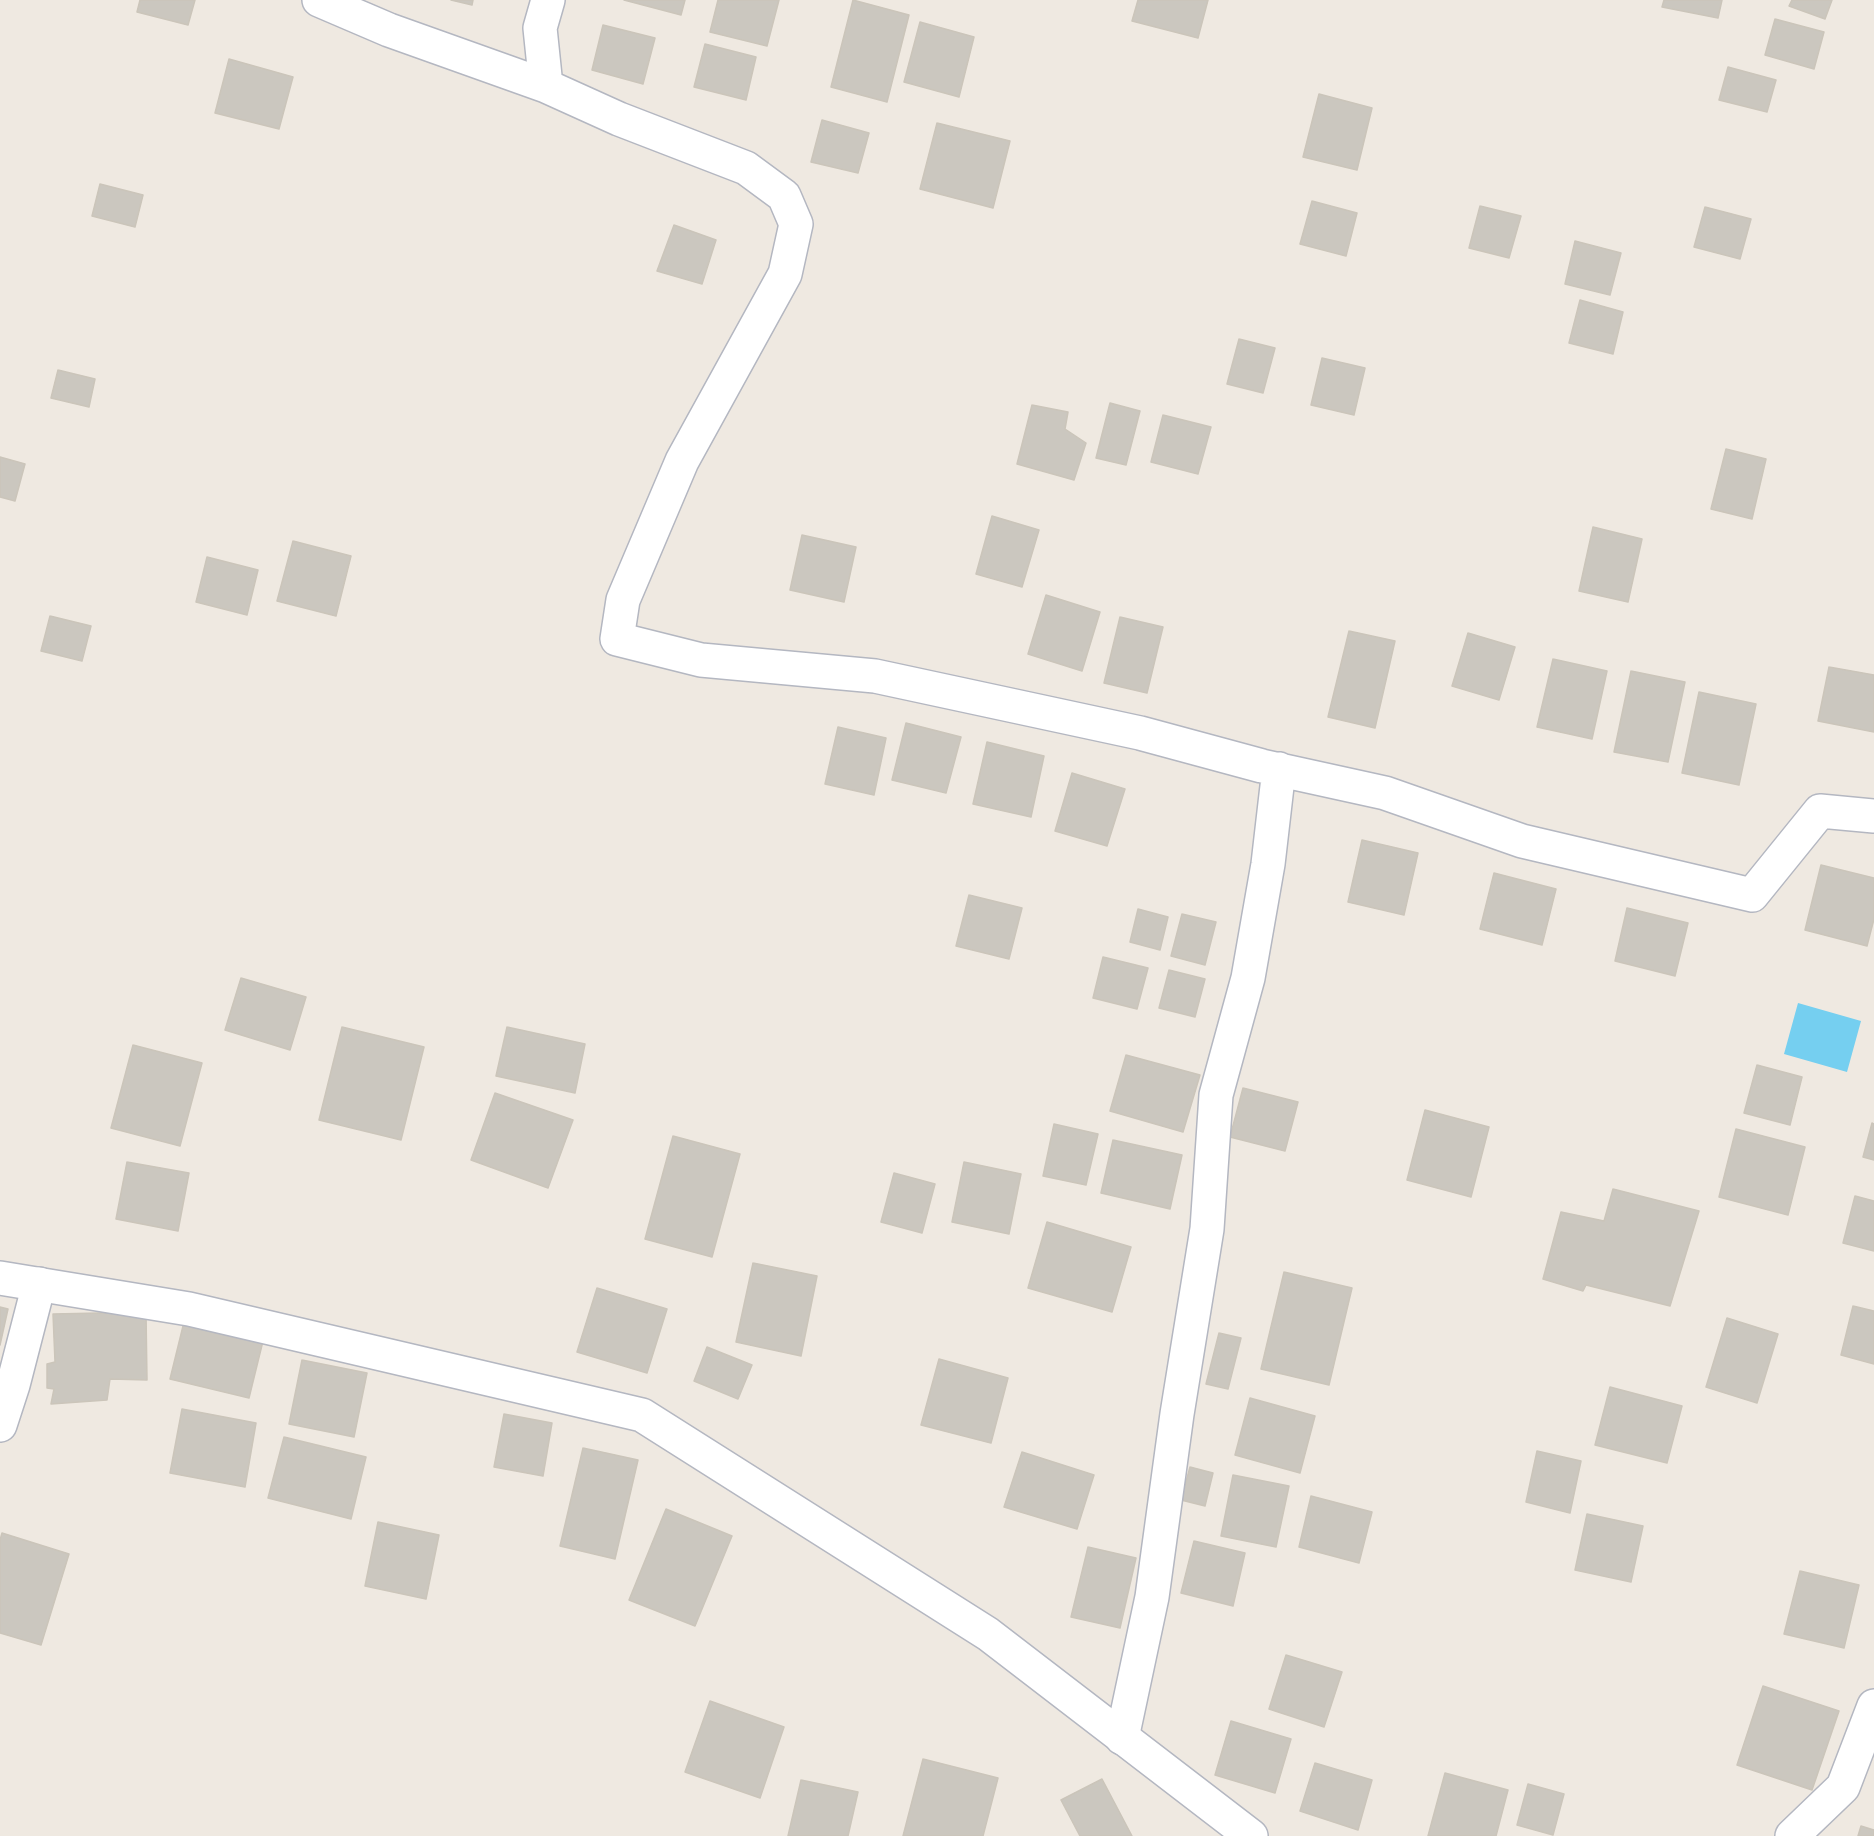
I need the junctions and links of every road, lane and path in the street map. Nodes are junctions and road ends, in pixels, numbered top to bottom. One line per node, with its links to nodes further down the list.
1 (319, 0): 3 (street)
2 (548, 0): 3 (street)
3 (546, 86): 4 (street)
4 (1279, 769): 5 (street); 10 (street)
5 (1874, 816)
6 (0, 1278): 7 (street)
7 (39, 1284): 8 (street); 10 (street)
8 (0, 1425)
9 (1874, 1706): 12 (street)
10 (1122, 1738): 11 (street)
11 (1251, 1836)
12 (1792, 1836)

